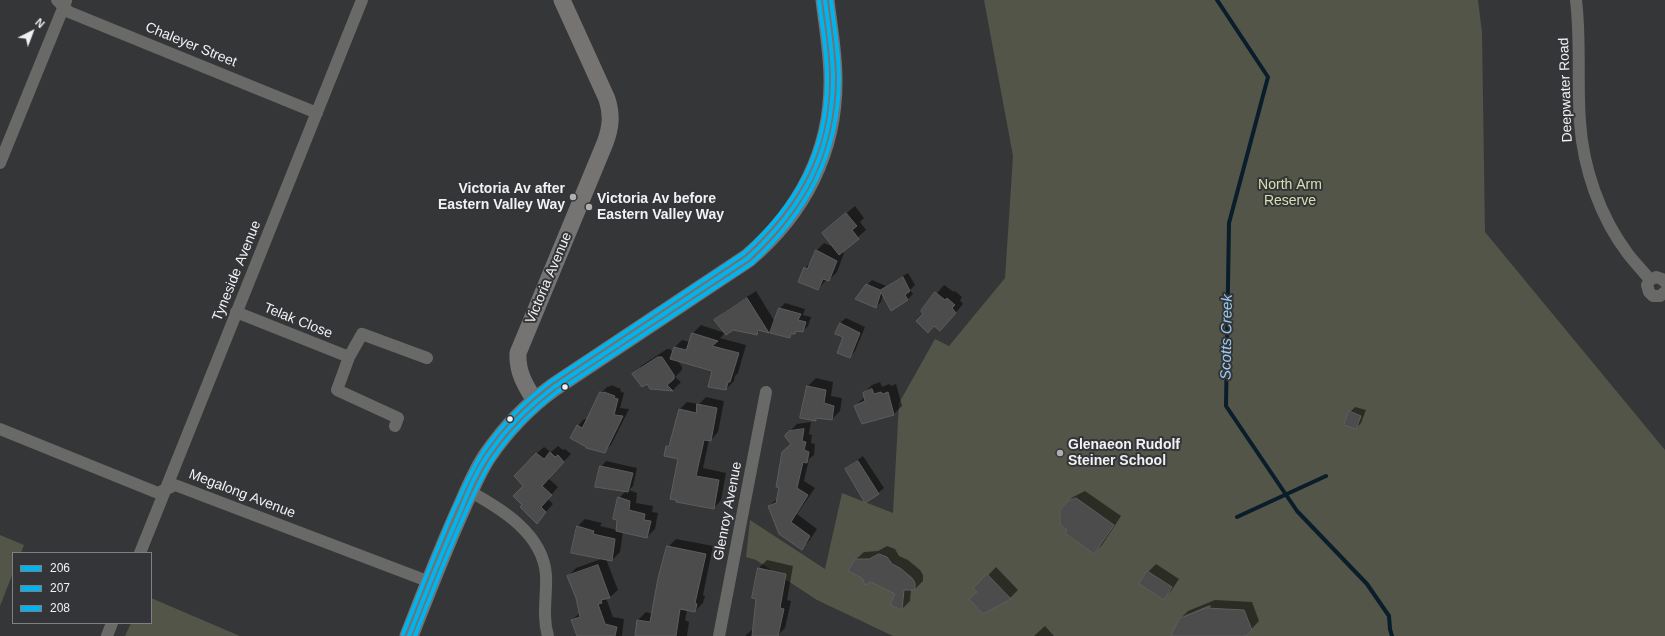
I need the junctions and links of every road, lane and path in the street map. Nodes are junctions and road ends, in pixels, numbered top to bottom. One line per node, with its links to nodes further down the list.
1 (362, 0): 6 (street, Tyneside Avenue)
2 (562, 0): 15 (street, Victoria Avenue)
3 (825, 0): 15 (main road)
4 (1576, 0): 8 (street, Deepwater Road)
5 (63, 2): 6 (street, Chaleyer Street); 7 (street)
6 (317, 113): 11 (street, Tyneside Avenue)
7 (0, 163)
8 (1650, 280): 9 (street); 10 (street)
9 (1665, 281)
10 (1664, 295)
11 (236, 312): 12 (street, Telak Close); 18 (street, Tyneside Avenue)
12 (349, 357): 13 (street); 16 (street)
13 (427, 358)
14 (766, 392): 26 (street, Glenroy Avenue)
15 (535, 400): 19 (main road)
16 (395, 426)
17 (0, 428): 18 (street, Megalong Avenue)
18 (166, 489): 20 (street, Tyneside Avenue); 21 (street, Megalong Avenue)
19 (469, 491): 21 (main road); 25 (street)
20 (140, 552)
21 (430, 582): 24 (main road)
22 (112, 624): 23 (street)
23 (107, 636)
24 (409, 636)
25 (548, 636)
26 (720, 636)

